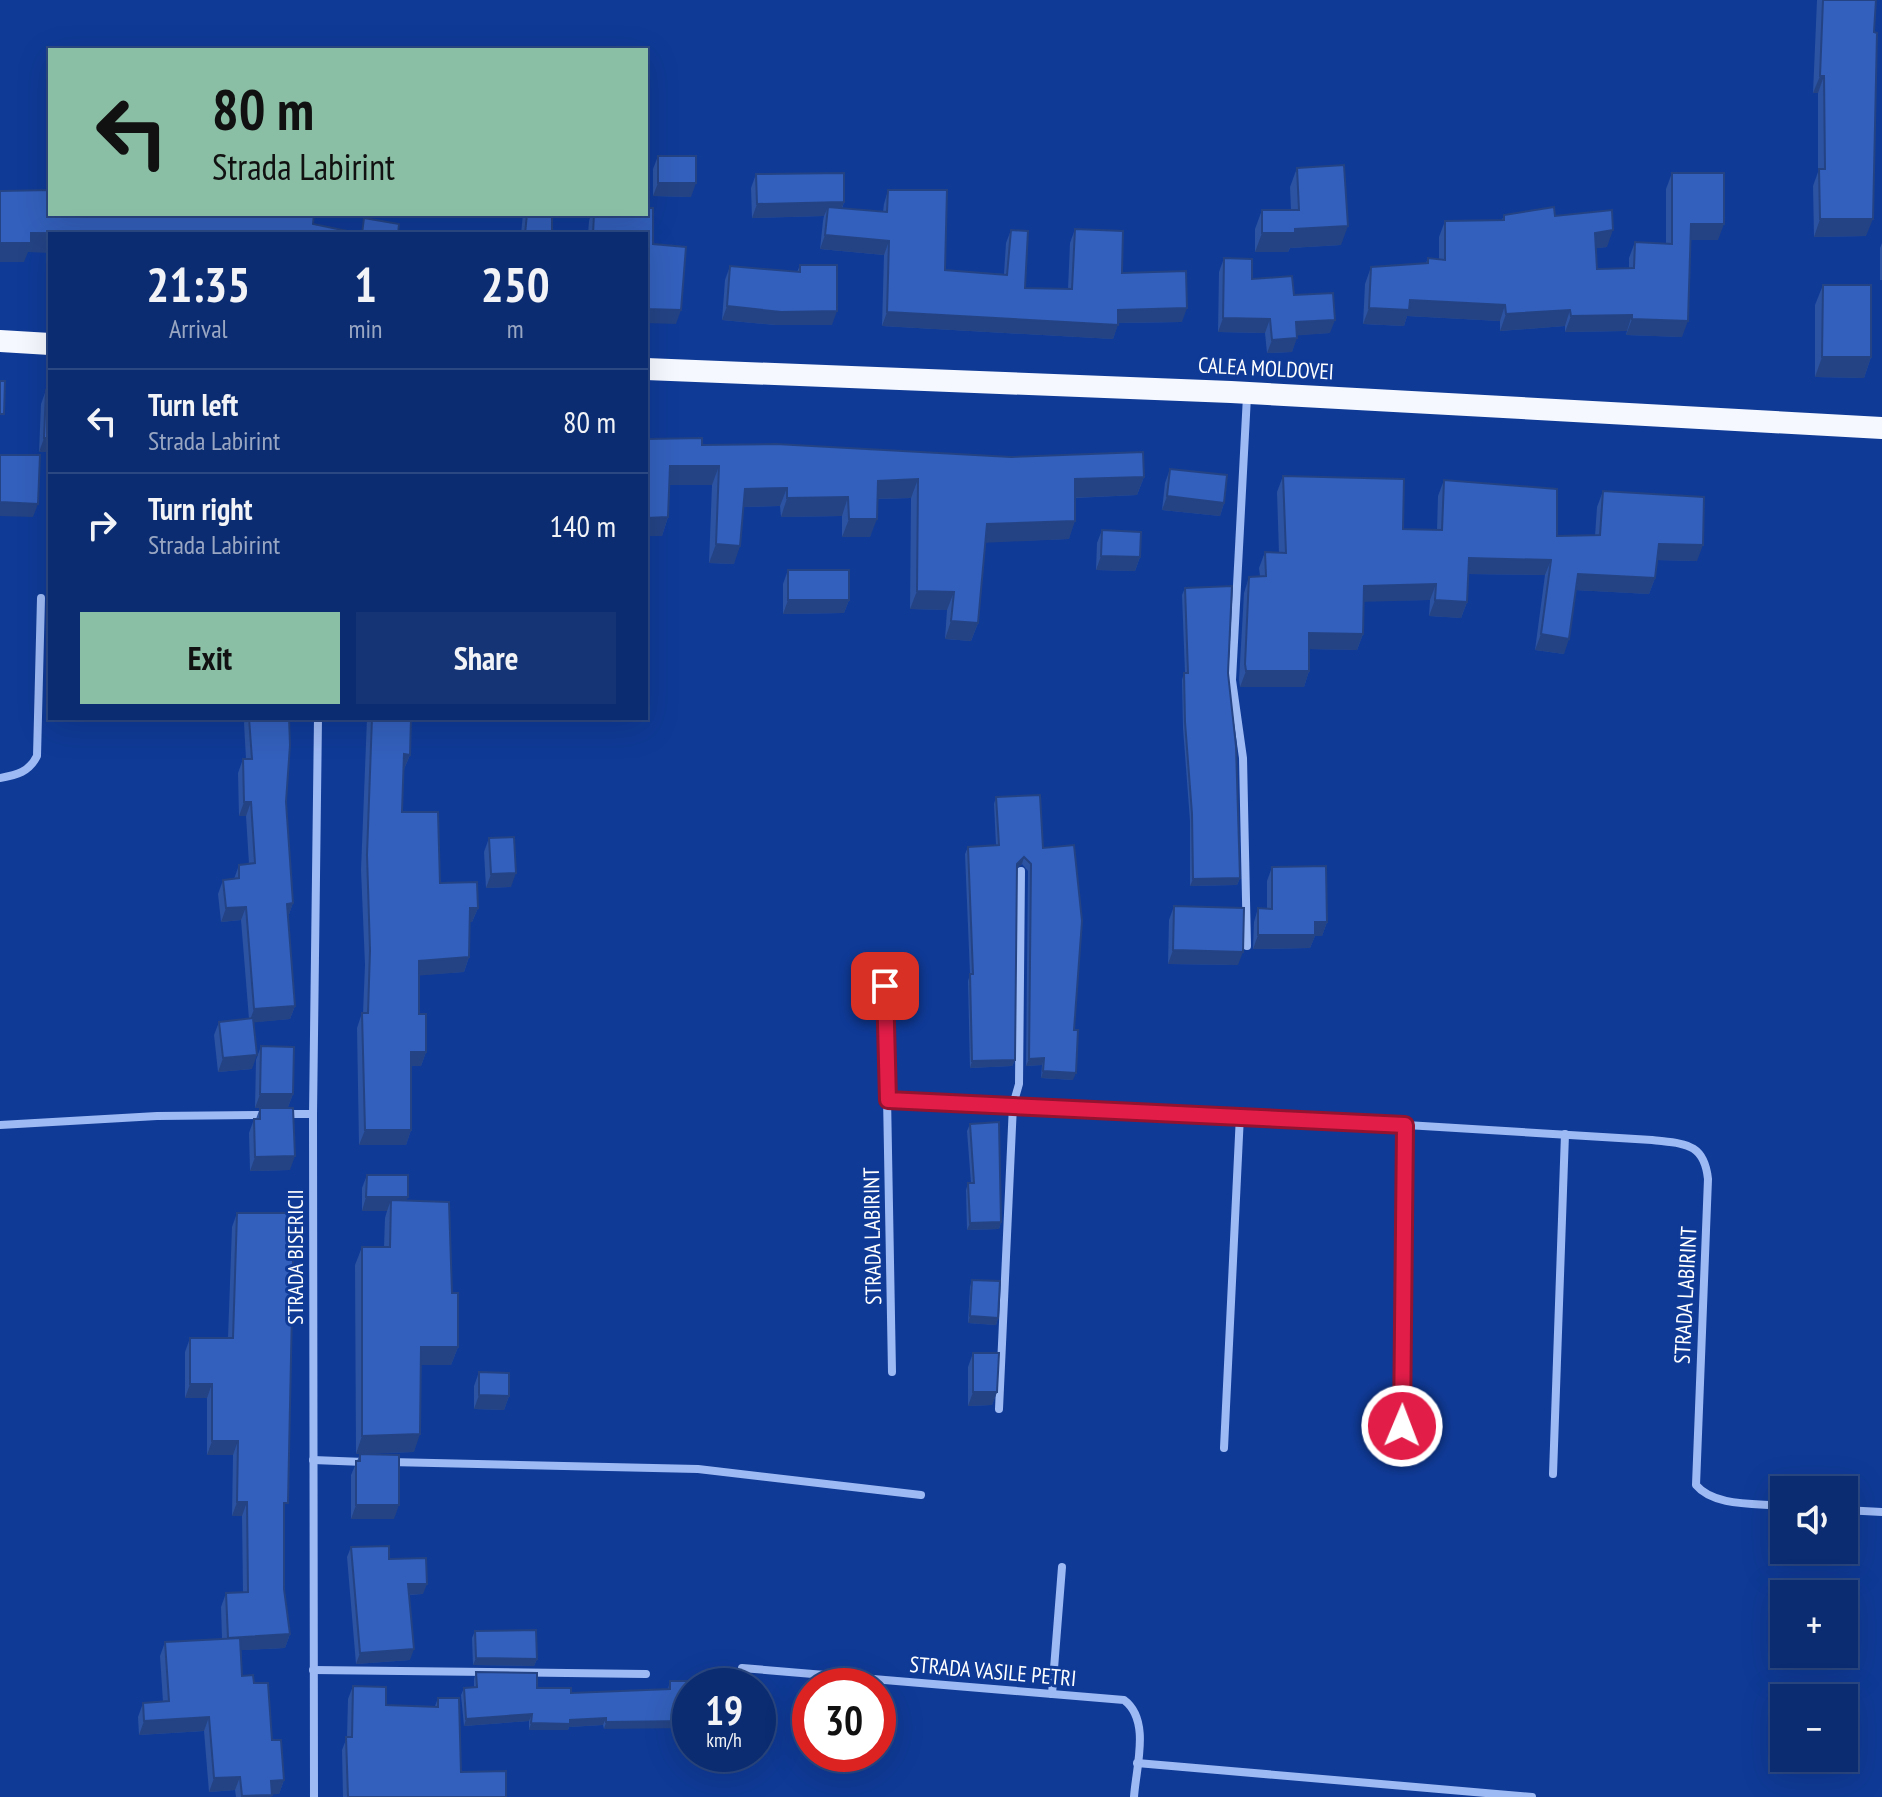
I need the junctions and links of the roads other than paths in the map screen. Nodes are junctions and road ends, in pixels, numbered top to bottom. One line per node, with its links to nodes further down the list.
1 (0, 341): 2 (highway)
2 (48, 344)
3 (648, 369): 4 (highway, CALEA MOLDOVEI)
4 (1248, 393): 5 (highway, CALEA MOLDOVEI); 10 (street)
5 (1882, 428)
6 (41, 598): 8 (street)
7 (318, 720): 14 (street, STRADA BISERICII)
8 (0, 778)
9 (1021, 871): 13 (street)
10 (1247, 946)
11 (885, 986): 12 (street, STRADA LABIRINT)
12 (888, 1100): 13 (street, STRADA LABIRINT); 19 (street, STRADA LABIRINT)
13 (1013, 1105): 15 (street, STRADA LABIRINT); 20 (street)
14 (313, 1114): 16 (street); 23 (street, STRADA BISERICII)
15 (1240, 1115): 17 (street, STRADA LABIRINT); 21 (street)
16 (0, 1125)
17 (1405, 1125): 18 (street, STRADA LABIRINT); 22 (street)
18 (1565, 1134): 24 (street); 26 (street, STRADA LABIRINT)
19 (892, 1372)
20 (999, 1409)
21 (1224, 1448)
22 (1402, 1456)
23 (313, 1460): 25 (street); 30 (street, STRADA BISERICII)
24 (1553, 1474)
25 (921, 1495)
26 (1770, 1504)
27 (1858, 1511): 28 (street)
28 (1882, 1512)
29 (1062, 1567): 33 (street)
30 (313, 1670): 32 (street); 35 (street, STRADA BISERICII)
31 (776, 1671): 33 (street, STRADA VASILE PETRI)
32 (646, 1674)
33 (1052, 1694): 34 (street, STRADA VASILE PETRI)
34 (1137, 1763): 36 (street, STRADA VASILE PETRI); 37 (street)
35 (314, 1797)
36 (1134, 1797)
37 (1532, 1797)

